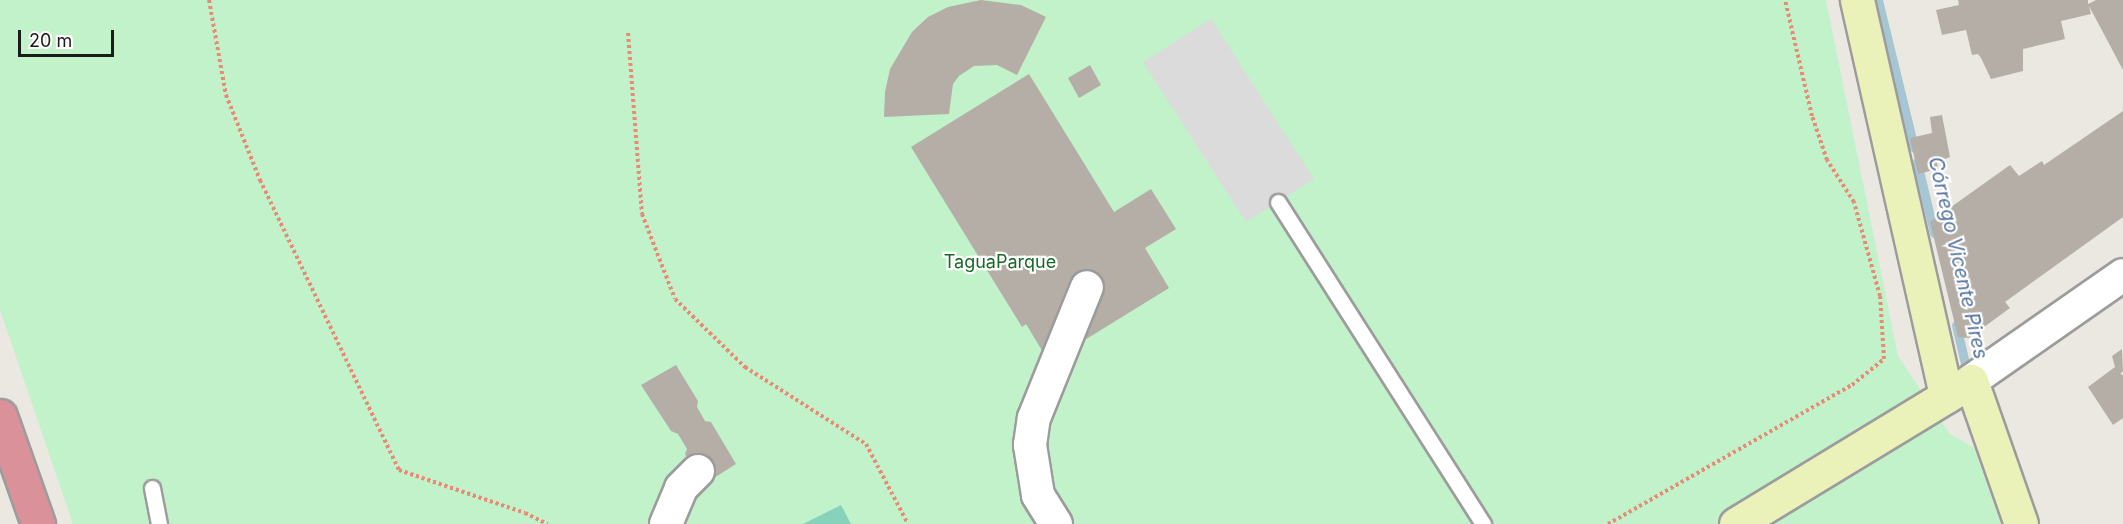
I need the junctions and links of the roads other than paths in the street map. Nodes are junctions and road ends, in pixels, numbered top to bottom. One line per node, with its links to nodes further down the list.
1 (1857, 0): 5 (street)
2 (1278, 202): 15 (lane)
3 (2123, 275): 5 (street)
4 (1087, 287): 14 (street)
5 (1958, 389): 16 (street); 17 (street)
6 (0, 416): 7 (highway)
7 (16, 461): 10 (highway); 11 (highway)
8 (698, 471): 13 (street)
9 (152, 488): 12 (lane)
10 (0, 494)
11 (38, 524)
12 (159, 524)
13 (666, 524)
14 (1056, 524)
15 (1484, 524)
16 (1736, 524)
17 (2021, 524)

